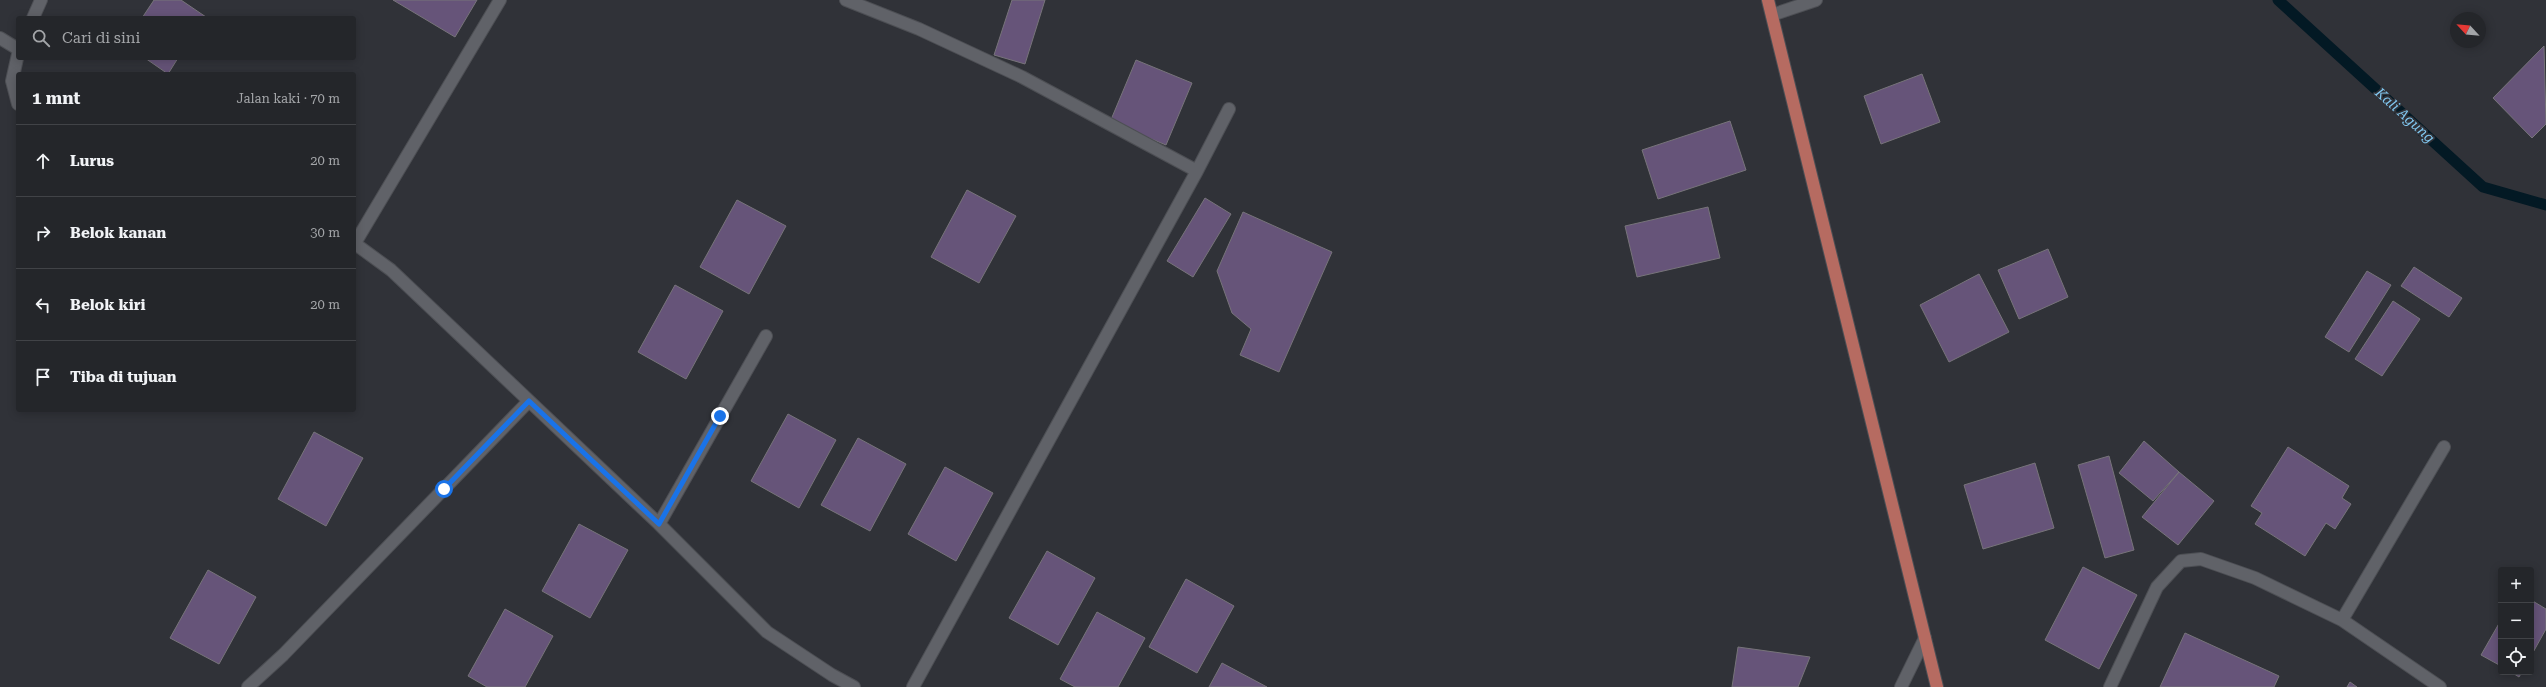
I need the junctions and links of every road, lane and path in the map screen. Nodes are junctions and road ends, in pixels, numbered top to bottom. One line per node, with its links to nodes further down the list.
1 (41, 0): 7 (street)
2 (500, 0): 14 (street)
3 (846, 0): 13 (street)
4 (1768, 0): 6 (main road)
5 (1816, 0): 6 (street)
6 (1772, 15): 21 (main road)
7 (34, 16)
8 (0, 38): 9 (street)
9 (16, 48)
10 (17, 60): 11 (street)
11 (16, 97)
12 (1229, 109): 13 (street)
13 (1197, 171): 24 (street)
14 (356, 240)
15 (356, 244): 17 (street)
16 (766, 336): 19 (street)
17 (529, 401): 19 (street); 22 (street)
18 (2444, 447): 20 (street)
19 (659, 524): 23 (street)
20 (2342, 620): 27 (street); 28 (street)
21 (1925, 638): 25 (street); 26 (main road)
22 (248, 687)
23 (854, 687)
24 (914, 687)
25 (1900, 687)
26 (1937, 687)
27 (2110, 687)
28 (2440, 687)

